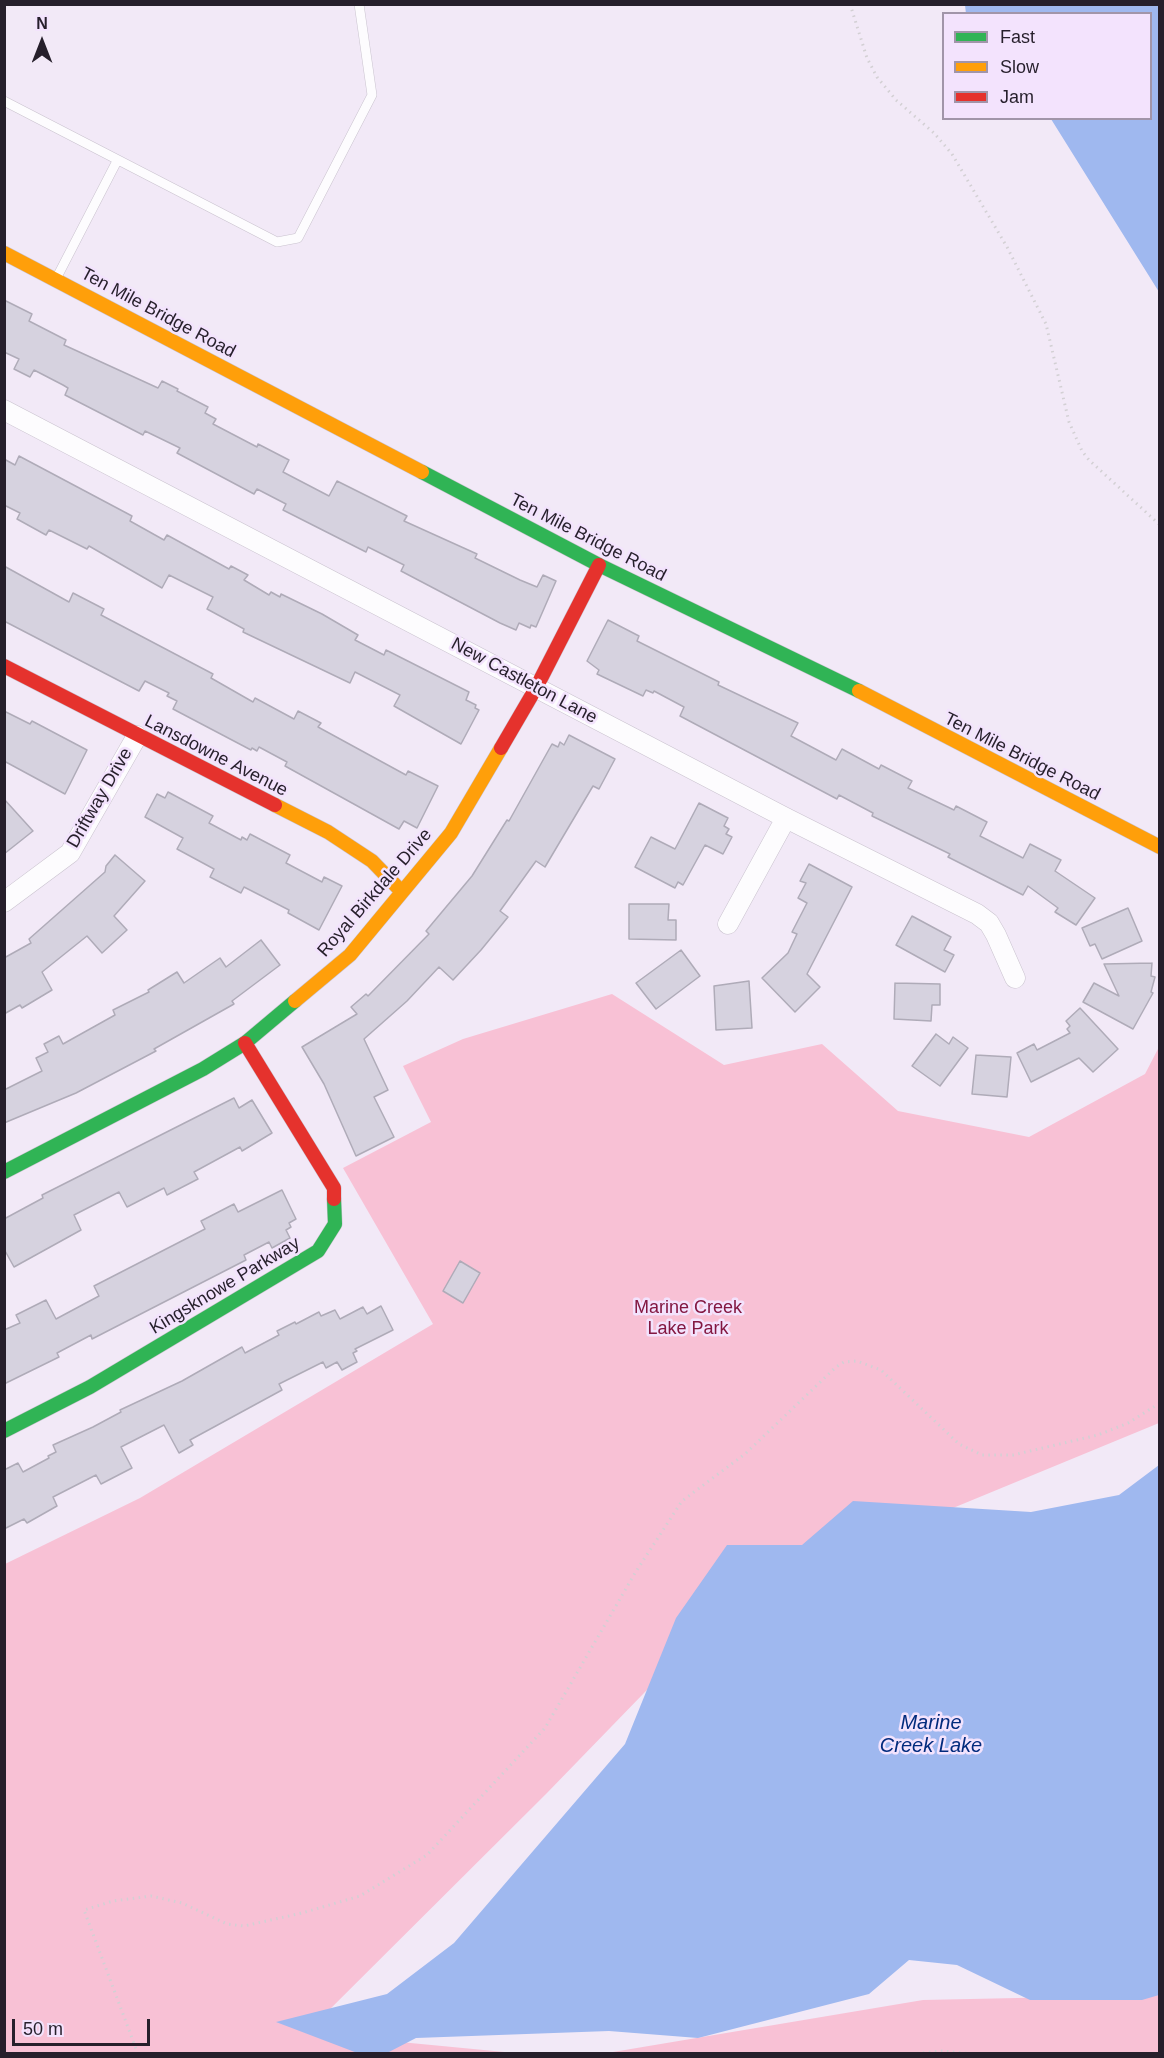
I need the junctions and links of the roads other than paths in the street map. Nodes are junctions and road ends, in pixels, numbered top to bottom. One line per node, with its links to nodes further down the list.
1 (359, 4): 3 (lane)
2 (4, 101): 3 (lane)
3 (117, 161): 5 (lane)
4 (4, 253): 5 (street, Ten Mile Bridge Road)
5 (56, 279): 7 (street, Ten Mile Bridge Road)
6 (4, 410): 9 (street, New Castleton Lane)
7 (599, 566): 9 (street, Royal Birkdale Drive); 12 (street, Ten Mile Bridge Road)
8 (4, 666): 10 (street, Lansdowne Avenue)
9 (536, 688): 11 (street, New Castleton Lane); 13 (street, Royal Birkdale Drive)
10 (137, 736): 13 (street, Lansdowne Avenue); 14 (street, Driftway Drive)
11 (786, 818): 15 (street); 16 (street, New Castleton Lane)
12 (1160, 848)
13 (402, 892): 17 (street, Royal Birkdale Drive)
14 (4, 902)
15 (728, 924)
16 (1015, 978)
17 (245, 1043): 18 (street, Royal Birkdale Drive); 19 (street, Kingsknowe Parkway)
18 (4, 1172)
19 (4, 1431)

